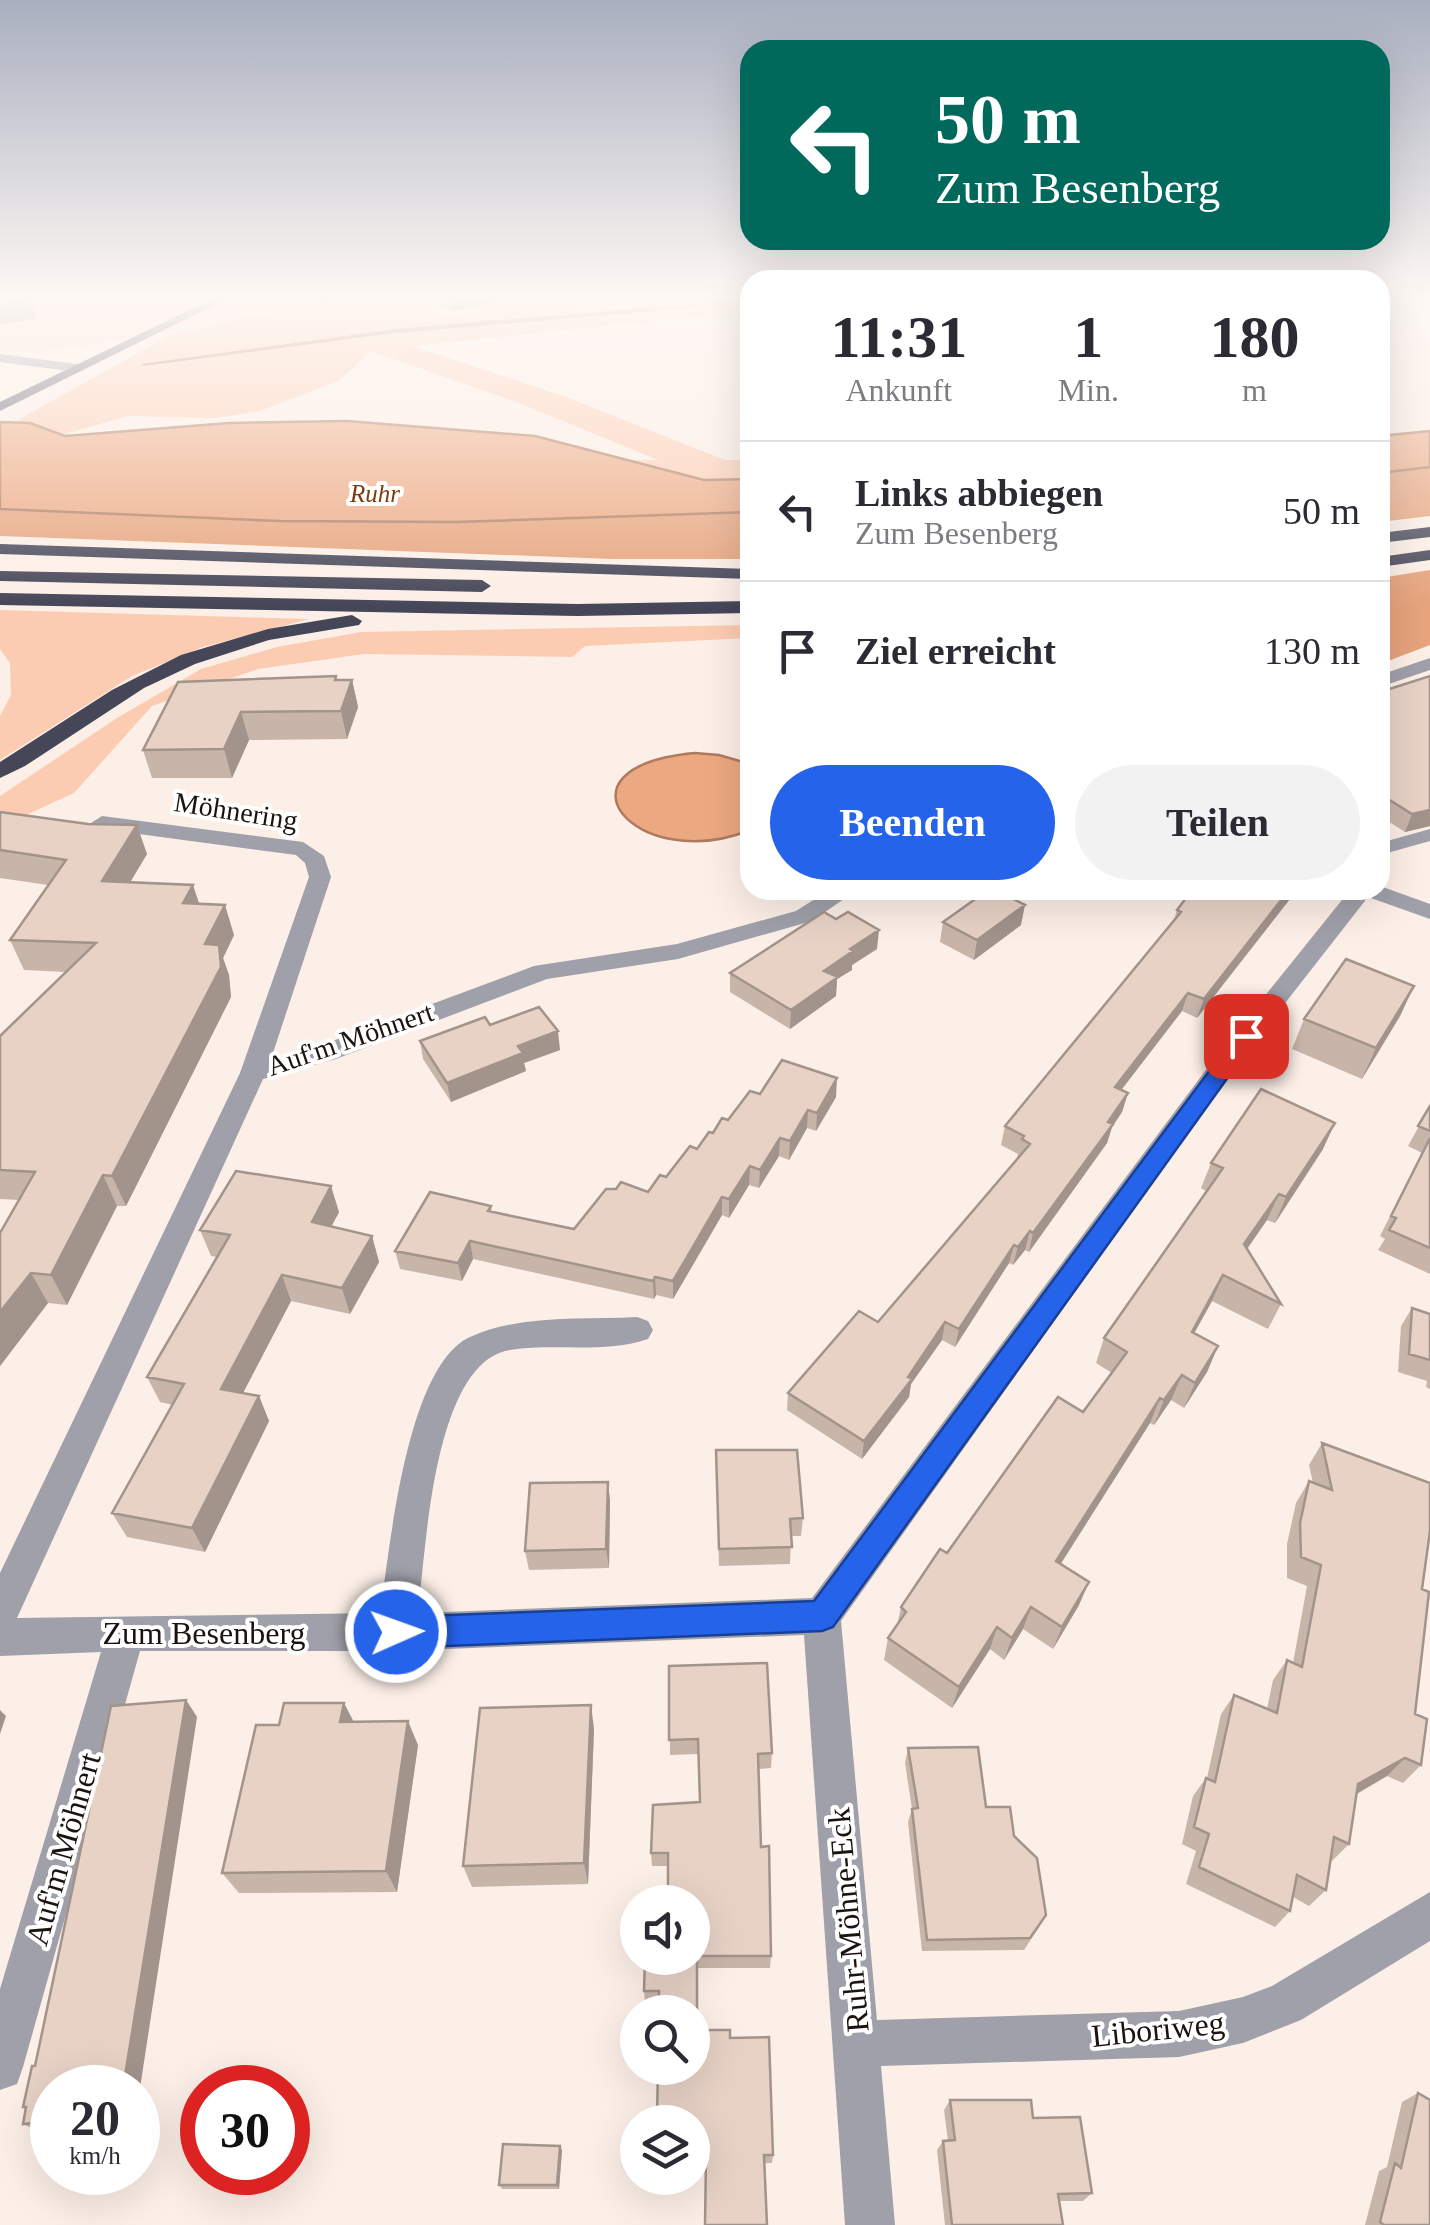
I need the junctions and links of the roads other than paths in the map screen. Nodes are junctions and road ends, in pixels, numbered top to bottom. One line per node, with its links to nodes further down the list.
1 (1430, 532): 2 (highway)
2 (1390, 537)
3 (0, 549): 6 (highway)
4 (1430, 555): 5 (highway)
5 (1390, 561)
6 (740, 574)
7 (0, 576): 8 (highway)
8 (740, 584)
9 (0, 599): 11 (highway)
10 (740, 607): 11 (highway)
11 (624, 610): 14 (highway)
12 (1430, 664): 13 (street)
13 (1390, 678)
14 (0, 771)
15 (102, 823): 22 (street, Möhnering)
16 (1430, 835): 17 (lane)
17 (1390, 846)
18 (1390, 897): 21 (street)
19 (829, 900): 22 (street, Auf'm Möhnert)
20 (1354, 900): 25 (street)
21 (1430, 912)
22 (253, 1073): 24 (street, Auf'm Möhnert)
23 (637, 1330): 27 (street)
24 (0, 1614)
25 (822, 1616): 27 (street, Zum Besenberg); 30 (street, Ruhr-Möhne-Eck)
26 (126, 1632): 27 (street, Zum Besenberg); 28 (street, Zum Besenberg); 31 (street, Auf'm Möhnert)
27 (396, 1632)
28 (0, 1636)
29 (1430, 1914): 30 (street, Liboriweg)
30 (858, 2044): 32 (street, Ruhr-Möhne-Eck)
31 (0, 2067)
32 (870, 2225)

